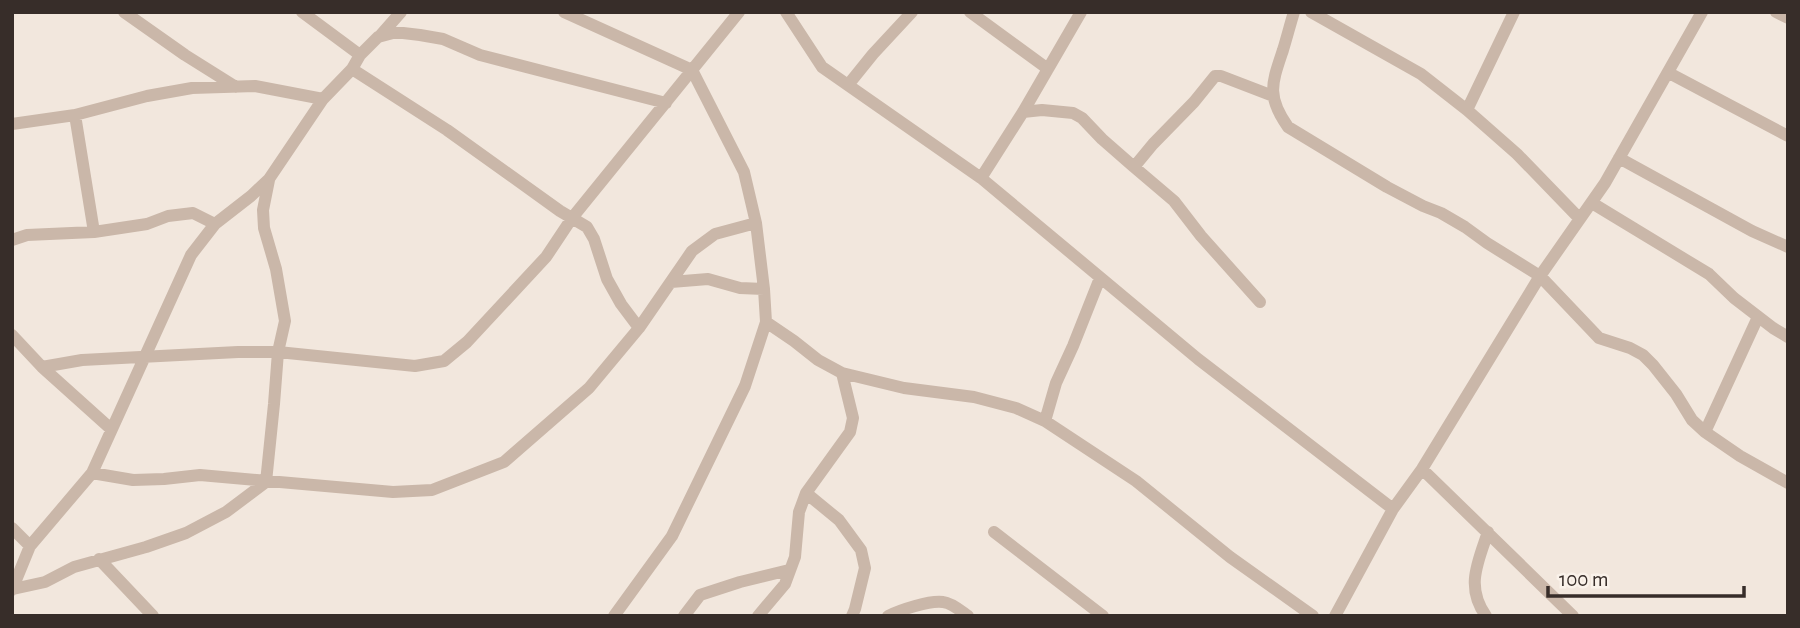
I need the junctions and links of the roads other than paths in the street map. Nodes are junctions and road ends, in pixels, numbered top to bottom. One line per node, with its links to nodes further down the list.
1 (124, 12): 23 (street)
2 (302, 12): 17 (street)
3 (401, 12): 16 (street)
4 (564, 12): 20 (street)
5 (739, 12): 20 (street)
6 (786, 12): 22 (street)
7 (912, 12): 22 (street)
8 (970, 12): 19 (street)
9 (1082, 12): 19 (street)
10 (1294, 12): 24 (street)
11 (1311, 12): 27 (street)
12 (1514, 12): 27 (street)
13 (1702, 12): 21 (street)
14 (1776, 12): 15 (street)
15 (1788, 19)
16 (378, 37): 17 (street); 26 (street)
17 (360, 55): 18 (street)
18 (352, 69): 25 (street); 37 (street)
19 (1048, 69): 28 (street)
20 (692, 70): 26 (street); 39 (street)
21 (1669, 73): 31 (street); 32 (street)
22 (848, 85): 34 (street)
23 (237, 87): 25 (street); 29 (street)
24 (1273, 96): 33 (street); 44 (street)
25 (323, 99): 35 (street)
26 (666, 103): 37 (street)
27 (1466, 110): 38 (street)
28 (1023, 111): 33 (street); 34 (street)
29 (75, 115): 30 (street); 41 (street)
30 (12, 124)
31 (1788, 136)
32 (1619, 158): 36 (street); 43 (street)
33 (1134, 167): 48 (street)
34 (981, 178): 45 (street)
35 (269, 179): 40 (street); 54 (street)
36 (1592, 203): 38 (street); 49 (street)
37 (572, 218): 51 (street); 54 (street)
38 (1579, 218): 44 (street)
39 (756, 223): 46 (street); 47 (street)
40 (215, 224): 41 (street); 55 (street)
41 (94, 232): 42 (street)
42 (12, 240)
43 (1788, 247)
44 (1540, 276): 60 (street); 61 (street)
45 (1100, 278): 58 (street); 66 (street)
46 (671, 282): 47 (street); 51 (street)
47 (764, 289): 50 (street)
48 (1260, 302)
49 (1758, 317): 53 (street); 60 (street)
50 (766, 321): 57 (street); 75 (street)
51 (639, 328): 63 (street)
52 (12, 335): 56 (street)
53 (1788, 337)
54 (278, 352): 55 (street); 63 (street)
55 (145, 357): 56 (street); 59 (street)
56 (42, 367): 59 (street)
57 (842, 373): 58 (street); 65 (street)
58 (1045, 421): 82 (street)
59 (111, 429): 62 (street)
60 (1705, 432): 64 (street)
61 (1422, 469): 66 (street); 69 (street)
62 (92, 473): 63 (street); 70 (street)
63 (266, 482): 71 (street)
64 (1788, 483)
65 (806, 493): 72 (street); 78 (street)
66 (1393, 509): 83 (street)
67 (12, 528): 70 (street)
68 (994, 532): 81 (street)
69 (1488, 532): 84 (street); 85 (street)
70 (30, 546): 73 (street)
71 (99, 559): 73 (street); 74 (street)
72 (789, 570): 76 (street); 77 (street)
73 (13, 589)
74 (153, 616)
75 (614, 616)
76 (684, 616)
77 (758, 616)
78 (852, 616)
79 (888, 616): 80 (street)
80 (968, 616)
81 (1103, 616)
82 (1313, 616)
83 (1335, 616)
84 (1486, 616)
85 (1573, 616)

